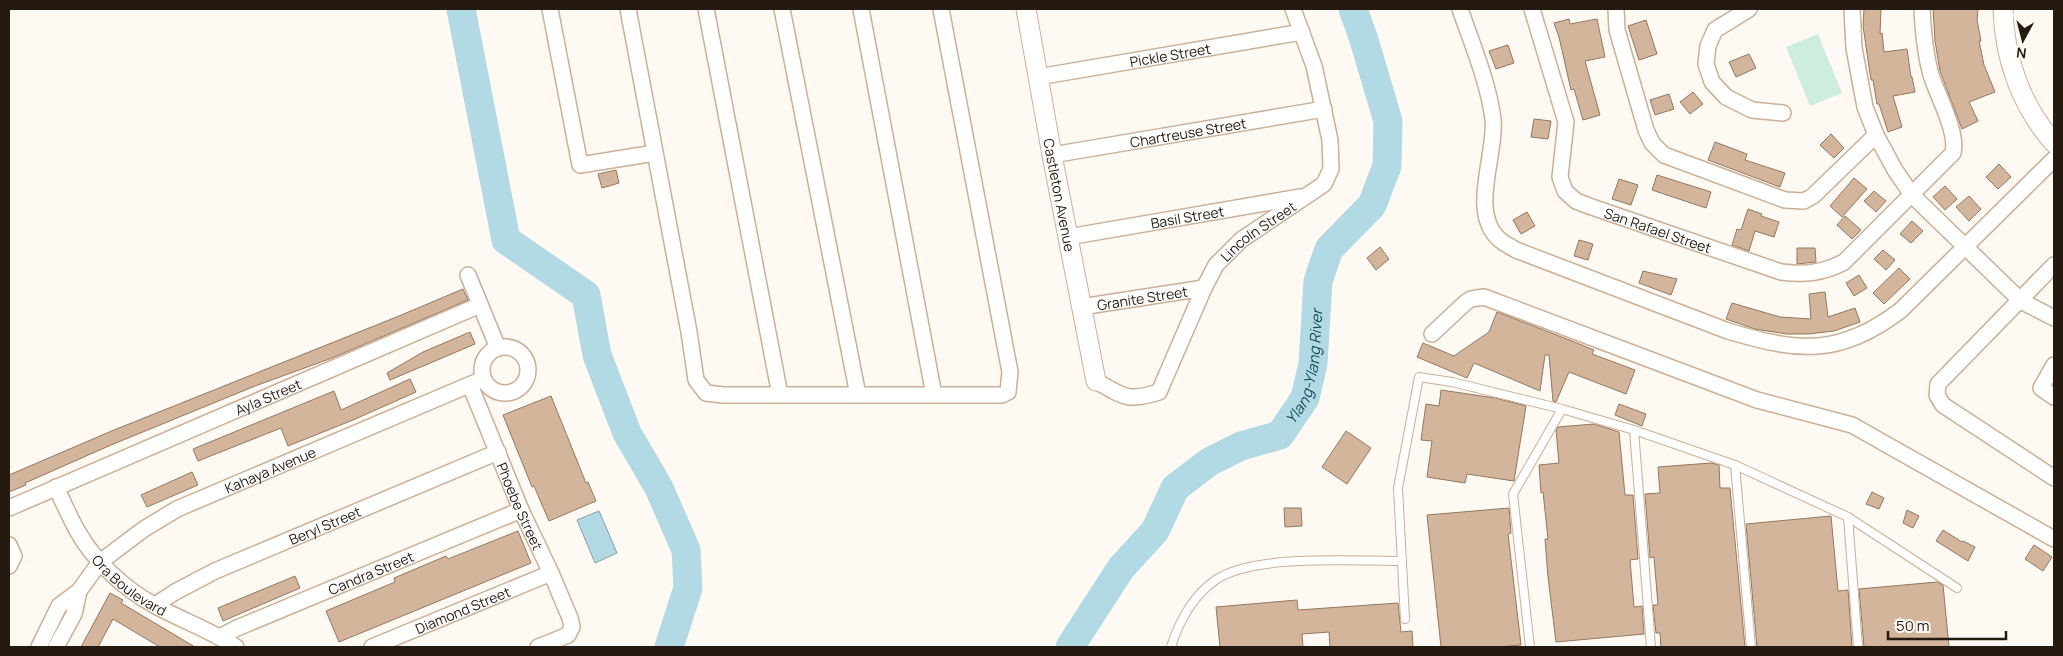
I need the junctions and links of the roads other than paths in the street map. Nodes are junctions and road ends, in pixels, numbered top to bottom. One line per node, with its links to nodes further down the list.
1 (550, 9): 22 (street)
2 (628, 9): 22 (street)
3 (706, 9): 41 (street)
4 (782, 9): 42 (street)
5 (861, 9): 43 (street)
6 (941, 9): 43 (street)
7 (1026, 9): 17 (street, Castleton Avenue)
8 (1293, 9): 16 (street, Lincoln Street)
9 (1460, 9): 28 (street)
10 (1532, 9): 26 (street, San Rafael Street)
11 (1616, 9): 20 (street)
12 (1750, 9): 19 (street)
13 (1852, 9): 20 (street)
14 (1922, 9): 26 (street, San Rafael Street)
15 (2003, 9): 21 (street)
16 (1302, 32): 17 (street, Pickle Street); 18 (street, Lincoln Street)
17 (1038, 77): 23 (street, Castleton Avenue)
18 (1324, 109): 23 (street, Chartreuse Street); 25 (street, Lincoln Street)
19 (1783, 113)
20 (1876, 135): 26 (street)
21 (2054, 143)
22 (655, 153): 41 (street)
23 (1052, 155): 27 (street, Castleton Avenue)
24 (2054, 159): 28 (street)
25 (1307, 196): 27 (street, Basil Street); 31 (street, Lincoln Street)
26 (1912, 196): 28 (street)
27 (1068, 237): 34 (street, Castleton Avenue)
28 (1965, 247): 32 (street)
29 (2054, 265): 32 (street)
30 (468, 275): 33 (street)
31 (1204, 288): 34 (street, Granite Street); 39 (street, Lincoln Street)
32 (2021, 301): 35 (street); 49 (street)
33 (480, 305): 37 (street); 50 (street, Ayla Street)
34 (1081, 308): 39 (street, Castleton Avenue)
35 (2054, 318)
36 (1432, 334): 54 (street)
37 (498, 348): 40 (street); 40 (street)
38 (2054, 365): 44 (street)
39 (1096, 380)
40 (476, 382): 47 (street, Phoebe Street); 57 (street, Kahaya Avenue)
41 (780, 395): 42 (street)
42 (858, 395): 43 (street)
43 (934, 395)
44 (2054, 397)
45 (1562, 409): 46 (lane); 56 (lane); 71 (lane)
46 (1634, 430): 48 (lane); 72 (lane)
47 (498, 452): 52 (street, Phoebe Street); 62 (street, Beryl Street)
48 (1735, 465): 53 (lane); 73 (lane)
49 (2054, 478)
50 (56, 487): 51 (street, Ayla Street); 57 (street, Ora Boulevard)
51 (9, 508)
52 (521, 510): 59 (street, Phoebe Street); 64 (street, Candra Street)
53 (1848, 517): 60 (lane); 74 (lane)
54 (2054, 539)
55 (9, 545): 58 (street)
56 (1402, 561): 63 (lane); 70 (lane)
57 (100, 562): 61 (street, Kahaya Avenue); 62 (street, Ora Boulevard)
58 (9, 566)
59 (551, 573): 68 (street, Diamond Street); 69 (street, Phoebe Street)
60 (1957, 588)
61 (79, 590): 65 (street, Kahaya Avenue); 66 (street, Kahaya Avenue)
62 (155, 605): 64 (street, Ora Boulevard)
63 (1405, 619)
64 (220, 637): 67 (street, Ora Boulevard)
65 (39, 647)
66 (56, 647)
67 (236, 647)
68 (372, 647)
69 (538, 647)
70 (1172, 647)
71 (1530, 647)
72 (1651, 647)
73 (1751, 647)
74 (1858, 647)

